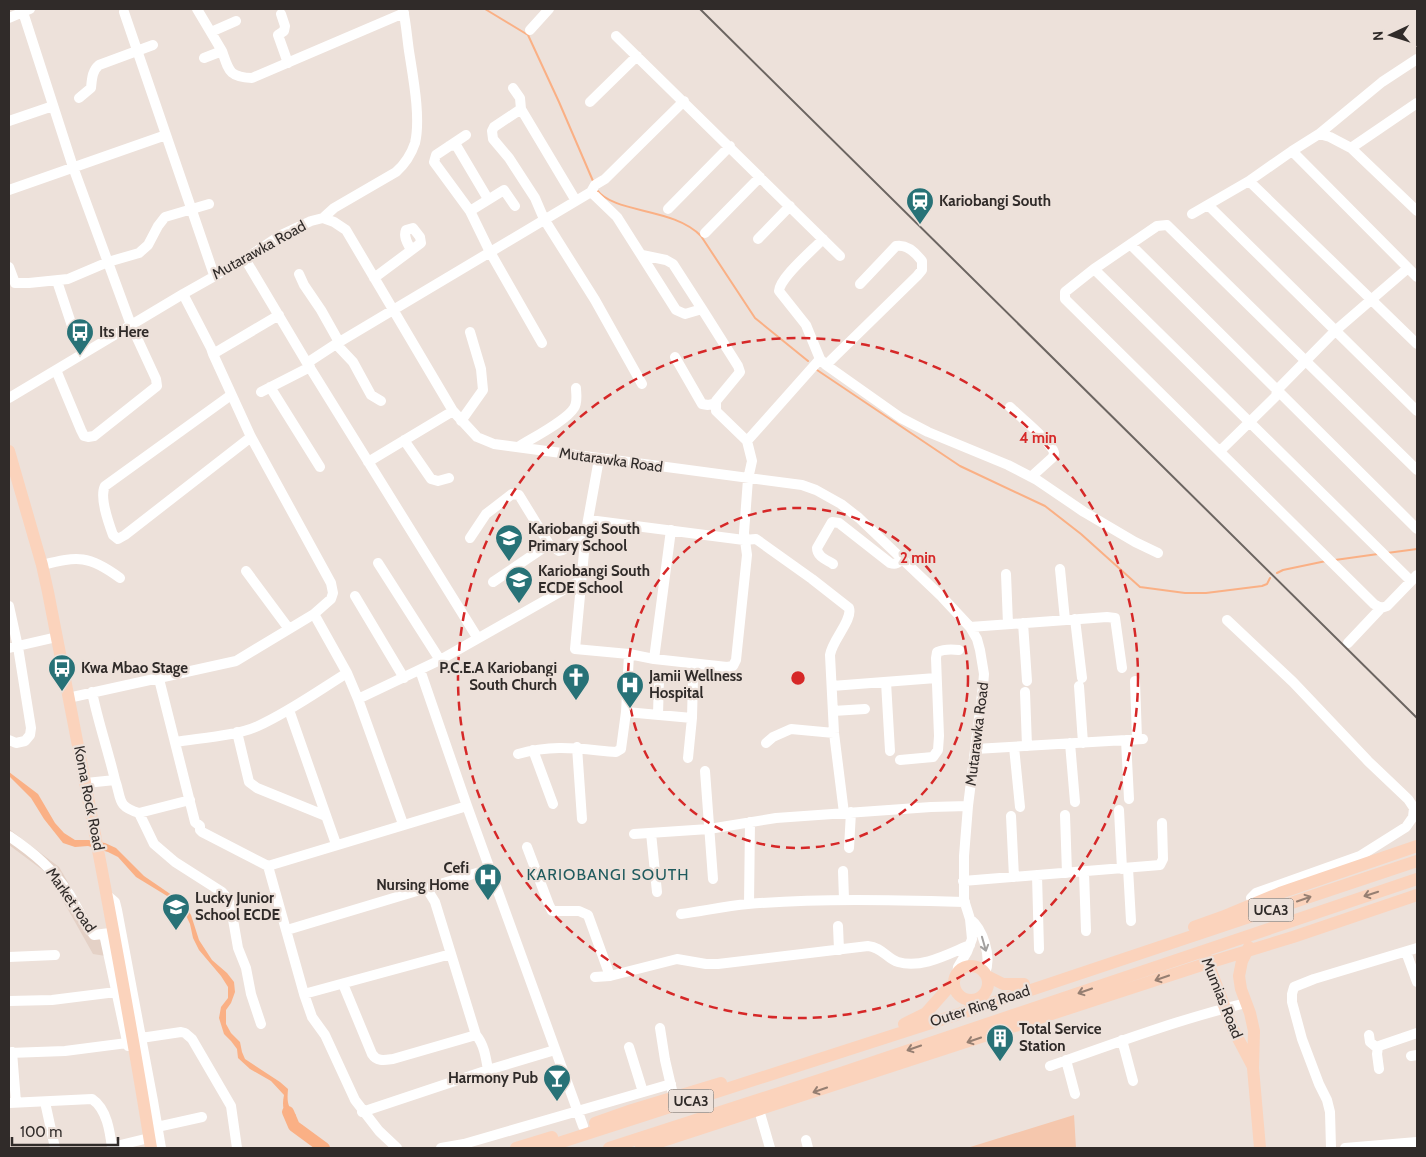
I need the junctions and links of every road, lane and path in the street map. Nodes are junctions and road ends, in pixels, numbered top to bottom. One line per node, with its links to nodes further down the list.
1 (197, 9): 10 (street)
2 (549, 9): 9 (street)
3 (25, 10): 7 (street); 24 (street)
4 (404, 11): 18 (street); 50 (street)
5 (124, 12): 13 (street)
6 (280, 14): 18 (street)
7 (9, 18)
8 (236, 21): 10 (street)
9 (530, 30)
10 (210, 32): 14 (street)
11 (616, 36): 15 (street)
12 (153, 45): 13 (street)
13 (138, 51): 20 (street); 28 (street)
14 (222, 51): 16 (street); 18 (street)
15 (637, 56): 21 (street); 22 (street)
16 (204, 58)
17 (1417, 59): 27 (street)
18 (288, 63)
19 (514, 88): 25 (street)
20 (79, 98)
21 (684, 101): 31 (street); 38 (street)
22 (590, 102)
23 (1417, 103): 32 (street)
24 (53, 106): 26 (street); 34 (street)
25 (521, 109): 40 (street); 51 (street)
26 (9, 121)
27 (1319, 134): 32 (street); 33 (street)
28 (166, 135): 34 (street); 45 (street)
29 (466, 135): 30 (street)
30 (449, 146): 39 (street); 47 (street)
31 (730, 146): 35 (street); 46 (street)
32 (1351, 148): 48 (street)
33 (1292, 151): 36 (street); 63 (street)
34 (74, 166): 37 (street); 61 (street)
35 (760, 177): 43 (street); 52 (street)
36 (1249, 181): 44 (street); 72 (street)
37 (9, 190)
38 (591, 192): 40 (street); 58 (street)
39 (488, 199): 42 (street); 47 (street)
40 (576, 201): 51 (street)
41 (209, 204): 45 (street)
42 (515, 206)
43 (790, 206): 53 (street); 54 (street)
44 (1208, 206): 49 (street); 78 (street)
45 (191, 209): 61 (street); 66 (street)
46 (668, 209)
47 (470, 211): 57 (street)
48 (1417, 211)
49 (1192, 214)
50 (323, 218): 60 (street, Mutarawka Road); 68 (street, Mutarawka Road)
51 (544, 219): 57 (street); 89 (street)
52 (705, 234)
53 (758, 239)
54 (823, 239): 59 (street); 86 (street)
55 (1130, 245): 64 (street); 85 (street); 91 (street)
56 (411, 250): 68 (street)
57 (490, 252): 74 (street); 81 (street)
58 (642, 255): 73 (street); 73 (street)
59 (840, 256)
60 (245, 259): 66 (street, Mutarawka Road); 75 (street)
61 (108, 262): 69 (street); 76 (street)
62 (9, 267): 69 (street)
63 (1408, 268): 67 (street); 72 (street)
64 (1094, 269): 100 (street); 106 (street)
65 (299, 274): 80 (street)
66 (214, 276): 71 (street, Mutarawka Road)
67 (1417, 277)
68 (374, 278): 74 (street, Mutarawka Road)
69 (57, 281): 77 (street)
70 (860, 284): 86 (street)
71 (183, 294): 76 (street, Mutarawka Road); 83 (street)
72 (1370, 299): 78 (street); 82 (street)
73 (702, 309): 95 (street)
74 (393, 310): 80 (street); 97 (street, Mutarawka Road)
75 (279, 315): 83 (street); 87 (street)
76 (131, 325): 88 (street, Mutarawka Road); 88 (street)
77 (72, 329)
78 (1335, 331): 85 (street); 98 (street)
79 (470, 332): 99 (street)
80 (337, 343): 87 (street); 94 (street)
81 (542, 343)
82 (1417, 344)
83 (212, 354): 92 (street)
84 (675, 357): 95 (street)
85 (1307, 360): 91 (street); 110 (street)
86 (823, 362): 103 (street); 111 (street)
87 (308, 365): 108 (street); 109 (street)
88 (56, 370): 93 (street, Mutarawka Road)
89 (642, 384)
90 (576, 388): 104 (street)
91 (1277, 390): 100 (street); 115 (street)
92 (231, 395): 101 (street); 101 (street)
93 (9, 398)
94 (382, 400)
95 (716, 403): 103 (street)
96 (1010, 407): 111 (street)
97 (453, 410): 99 (street, Mutarawka Road); 102 (street)
98 (1417, 411)
99 (461, 421): 104 (street, Mutarawka Road)
100 (1250, 422): 106 (street); 130 (street)
101 (251, 437): 136 (street)
102 (404, 440): 108 (street); 112 (street)
103 (747, 441): 113 (street)
104 (518, 447): 107 (street, Mutarawka Road)
105 (9, 451): 125 (main road, Koma Rock Road)
106 (1220, 451): 135 (street)
107 (598, 459): 113 (street, Mutarawka Road); 114 (street)
108 (368, 462): 145 (street)
109 (320, 467)
110 (1417, 470)
111 (1030, 477): 121 (street)
112 (448, 478)
113 (748, 479): 119 (street); 122 (street, Mutarawka Road)
114 (589, 520): 116 (street); 117 (street)
115 (1417, 529)
116 (671, 530): 119 (street); 150 (street)
117 (586, 532): 120 (street); 131 (street)
118 (470, 538): 120 (street)
119 (744, 540): 150 (street); 163 (street)
120 (549, 544): 132 (street)
121 (1158, 553)
122 (902, 559): 124 (street); 142 (street, Mutarawka Road)
123 (378, 563): 151 (street)
124 (833, 564)
125 (42, 565): 129 (street); 144 (main road, Koma Rock Road)
126 (1060, 569): 138 (street)
127 (246, 571): 143 (street)
128 (1006, 574): 141 (street)
129 (120, 578)
130 (1414, 578): 135 (street)
131 (581, 580): 145 (street); 149 (street)
132 (493, 582)
133 (355, 596): 156 (street)
134 (9, 606): 147 (street)
135 (1381, 608): 146 (street)
136 (314, 614): 143 (street); 154 (street)
137 (1075, 619): 138 (street); 152 (street); 180 (street)
138 (1064, 620): 140 (street)
139 (1228, 620): 238 (street)
140 (1023, 623): 141 (street); 161 (street)
141 (1008, 624): 142 (street)
142 (970, 627): 185 (street, Mutarawka Road)
143 (289, 629): 155 (street)
144 (57, 637): 147 (street); 166 (main road, Koma Rock Road)
145 (477, 637): 151 (street)
146 (1348, 643)
147 (13, 647): 176 (street)
148 (959, 650): 159 (street)
149 (629, 654): 150 (street); 171 (street)
150 (654, 659)
151 (440, 660): 153 (street)
152 (1122, 668)
153 (420, 670): 156 (street); 198 (street)
154 (347, 673): 167 (street); 169 (street)
155 (159, 678): 164 (street); 178 (street)
156 (404, 678): 167 (street)
157 (659, 678): 172 (street)
158 (693, 678): 173 (street)
159 (936, 678): 162 (street); 190 (street)
160 (1135, 680): 177 (street)
161 (1027, 681)
162 (886, 682): 163 (street); 187 (street)
163 (832, 686): 170 (street)
164 (92, 692): 166 (street); 192 (street)
165 (1025, 692): 183 (street)
166 (68, 698): 193 (main road, Koma Rock Road)
167 (358, 699): 209 (street)
168 (865, 709): 170 (street)
169 (289, 710): 174 (street); 205 (street)
170 (833, 711): 175 (street)
171 (626, 712): 172 (street); 184 (street)
172 (658, 715): 173 (street)
173 (692, 718): 189 (street)
174 (237, 732): 178 (street); 205 (street)
175 (834, 733): 179 (street); 202 (street)
176 (9, 740)
177 (1126, 740): 180 (street); 194 (street)
178 (175, 742): 195 (street)
179 (766, 742)
180 (1084, 742): 181 (street)
181 (1070, 743): 183 (street); 196 (street)
182 (1014, 746): 183 (street); 185 (street); 200 (street)
183 (1027, 746)
184 (577, 747): 186 (street); 207 (street)
185 (975, 749): 199 (street, Mutarawka Road)
186 (533, 750): 188 (street); 197 (street)
187 (890, 750)
188 (518, 754)
189 (688, 758)
190 (900, 760)
191 (705, 771): 211 (street)
192 (115, 780): 193 (street); 203 (street)
193 (86, 782): 234 (main road, Koma Rock Road)
194 (1129, 799)
195 (190, 800): 203 (street); 220 (street)
196 (1075, 802)
197 (553, 804)
198 (467, 806): 209 (street); 221 (street)
199 (968, 806): 202 (street); 230 (street, Mutarawka Road)
200 (1020, 807)
201 (1120, 810): 222 (street)
202 (848, 812): 208 (street); 218 (street)
203 (138, 813): 270 (street)
204 (1066, 815): 225 (street)
205 (326, 816): 215 (street)
206 (1011, 816): 227 (street)
207 (582, 819)
208 (750, 822): 211 (street); 237 (street)
209 (403, 824): 215 (street)
210 (1162, 824): 222 (street)
211 (709, 829): 212 (street); 228 (street)
212 (651, 832): 213 (street); 232 (street)
213 (634, 834)
214 (9, 836): 246 (street, Market road)
215 (336, 844): 220 (street)
216 (1417, 846): 238 (main road, UCA3)
217 (527, 847): 258 (street)
218 (849, 848)
219 (1417, 861): 297 (main road, Outer Ring Road / UCA3, one-way to 219)
220 (268, 866): 244 (street)
221 (490, 869): 231 (street); 280 (street)
222 (1125, 869): 224 (street); 241 (street)
223 (843, 872): 235 (street)
224 (1084, 872): 225 (street); 245 (street)
225 (1067, 873): 226 (street)
226 (1036, 875): 227 (street); 249 (street)
227 (1014, 877): 230 (street)
228 (713, 879)
229 (1417, 879): 312 (main road, Outer Ring Road / UCA3, one-way to 312)
230 (963, 881): 236 (street, Mutarawka Road)
231 (427, 889): 244 (street); 253 (street)
232 (657, 892)
233 (1417, 895): 251 (main road, Outer Ring Road / UCA3)
234 (108, 896): 246 (main road, Koma Rock Road); 275 (street)
235 (844, 899): 236 (street); 237 (street)
236 (965, 902): 240 (street, Mutarawka Road)
237 (749, 904): 239 (street)
238 (1253, 905): 243 (main road, Outer Ring Road / UCA3); 251 (main road, Mumias Road)
239 (680, 914)
240 (970, 918): 247 (street, Mutarawka Road); 257 (street, one-way to 257)
241 (1131, 921)
242 (838, 926): 250 (street)
243 (1192, 927): 256 (main road, Mumias Road); 263 (main road, Outer Ring Road / UCA3)
244 (287, 930): 265 (street)
245 (1086, 931)
246 (109, 934): 264 (street); 302 (main road, Koma Rock Road)
247 (970, 945): 250 (street); 260 (street, Mutarawka Road)
248 (1417, 948): 252 (street)
249 (1039, 949)
250 (839, 950): 258 (street)
251 (1247, 951): 256 (main road, Outer Ring Road / UCA3); 268 (main road, Mumias Road)
252 (1406, 952): 261 (street); 316 (street)
253 (452, 954): 262 (street); 273 (street)
254 (55, 956): 255 (street)
255 (9, 957)
256 (1208, 963): 269 (main road, Mumias Road); 294 (main road, Outer Ring Road / UCA3, one-way to 294)
257 (986, 974): 260 (main road, Outer Ring Road); 263 (main road, UCA3); 266 (main road, Outer Ring Road)
258 (610, 976): 259 (street)
259 (595, 977)
260 (956, 979): 266 (main road, Outer Ring Road); 291 (main road, Mutarawka Road / UCA3)
261 (1417, 982)
262 (343, 984): 265 (street); 273 (street)
263 (1024, 984): 266 (main road, Outer Ring Road / UCA3)
264 (116, 992): 267 (street); 277 (street)
265 (304, 994): 295 (street)
266 (976, 1000)
267 (9, 1001)
268 (1246, 1003): 269 (street); 284 (main road, Mumias Road)
269 (1224, 1008): 276 (street); 284 (main road, Mumias Road)
270 (262, 1024)
271 (660, 1028): 288 (street)
272 (1417, 1033): 279 (street)
273 (476, 1035): 286 (street)
274 (1369, 1035): 279 (street)
275 (141, 1038): 299 (street); 307 (street)
276 (1122, 1040): 282 (street); 287 (street)
277 (128, 1043): 281 (street); 302 (street)
278 (629, 1046): 289 (street)
279 (1378, 1047): 285 (street)
280 (555, 1050): 286 (street); 296 (street)
281 (11, 1053): 292 (street)
282 (1066, 1060): 283 (street); 290 (street)
283 (1050, 1066)
284 (1253, 1068): 315 (main road, Mumias Road)
285 (1379, 1068)
286 (488, 1070): 295 (street)
287 (1133, 1081)
288 (670, 1084): 289 (street); 291 (street)
289 (643, 1092): 296 (street)
290 (1075, 1094)
291 (674, 1098): 297 (main road); 300 (main road, UCA3)
292 (12, 1102): 293 (street)
293 (45, 1102): 304 (street); 305 (street)
294 (759, 1110): 313 (main road, Outer Ring Road / UCA3); 314 (street)
295 (362, 1112): 308 (street)
296 (577, 1112): 300 (street); 309 (street)
297 (645, 1115): 311 (main road, Outer Ring Road / UCA3)
298 (202, 1118): 299 (street)
299 (157, 1126): 306 (street)
300 (583, 1126): 310 (main road, UCA3)
301 (1417, 1142): 303 (street)
302 (148, 1145): 305 (street)
303 (1385, 1146): 317 (street)
304 (55, 1148)
305 (112, 1148)
306 (161, 1148)
307 (237, 1148)
308 (397, 1148)
309 (441, 1148)
310 (516, 1148)
311 (543, 1148)
312 (609, 1148)
313 (641, 1148)
314 (770, 1148)
315 (1260, 1148)
316 (1331, 1148)
317 (1345, 1148)

